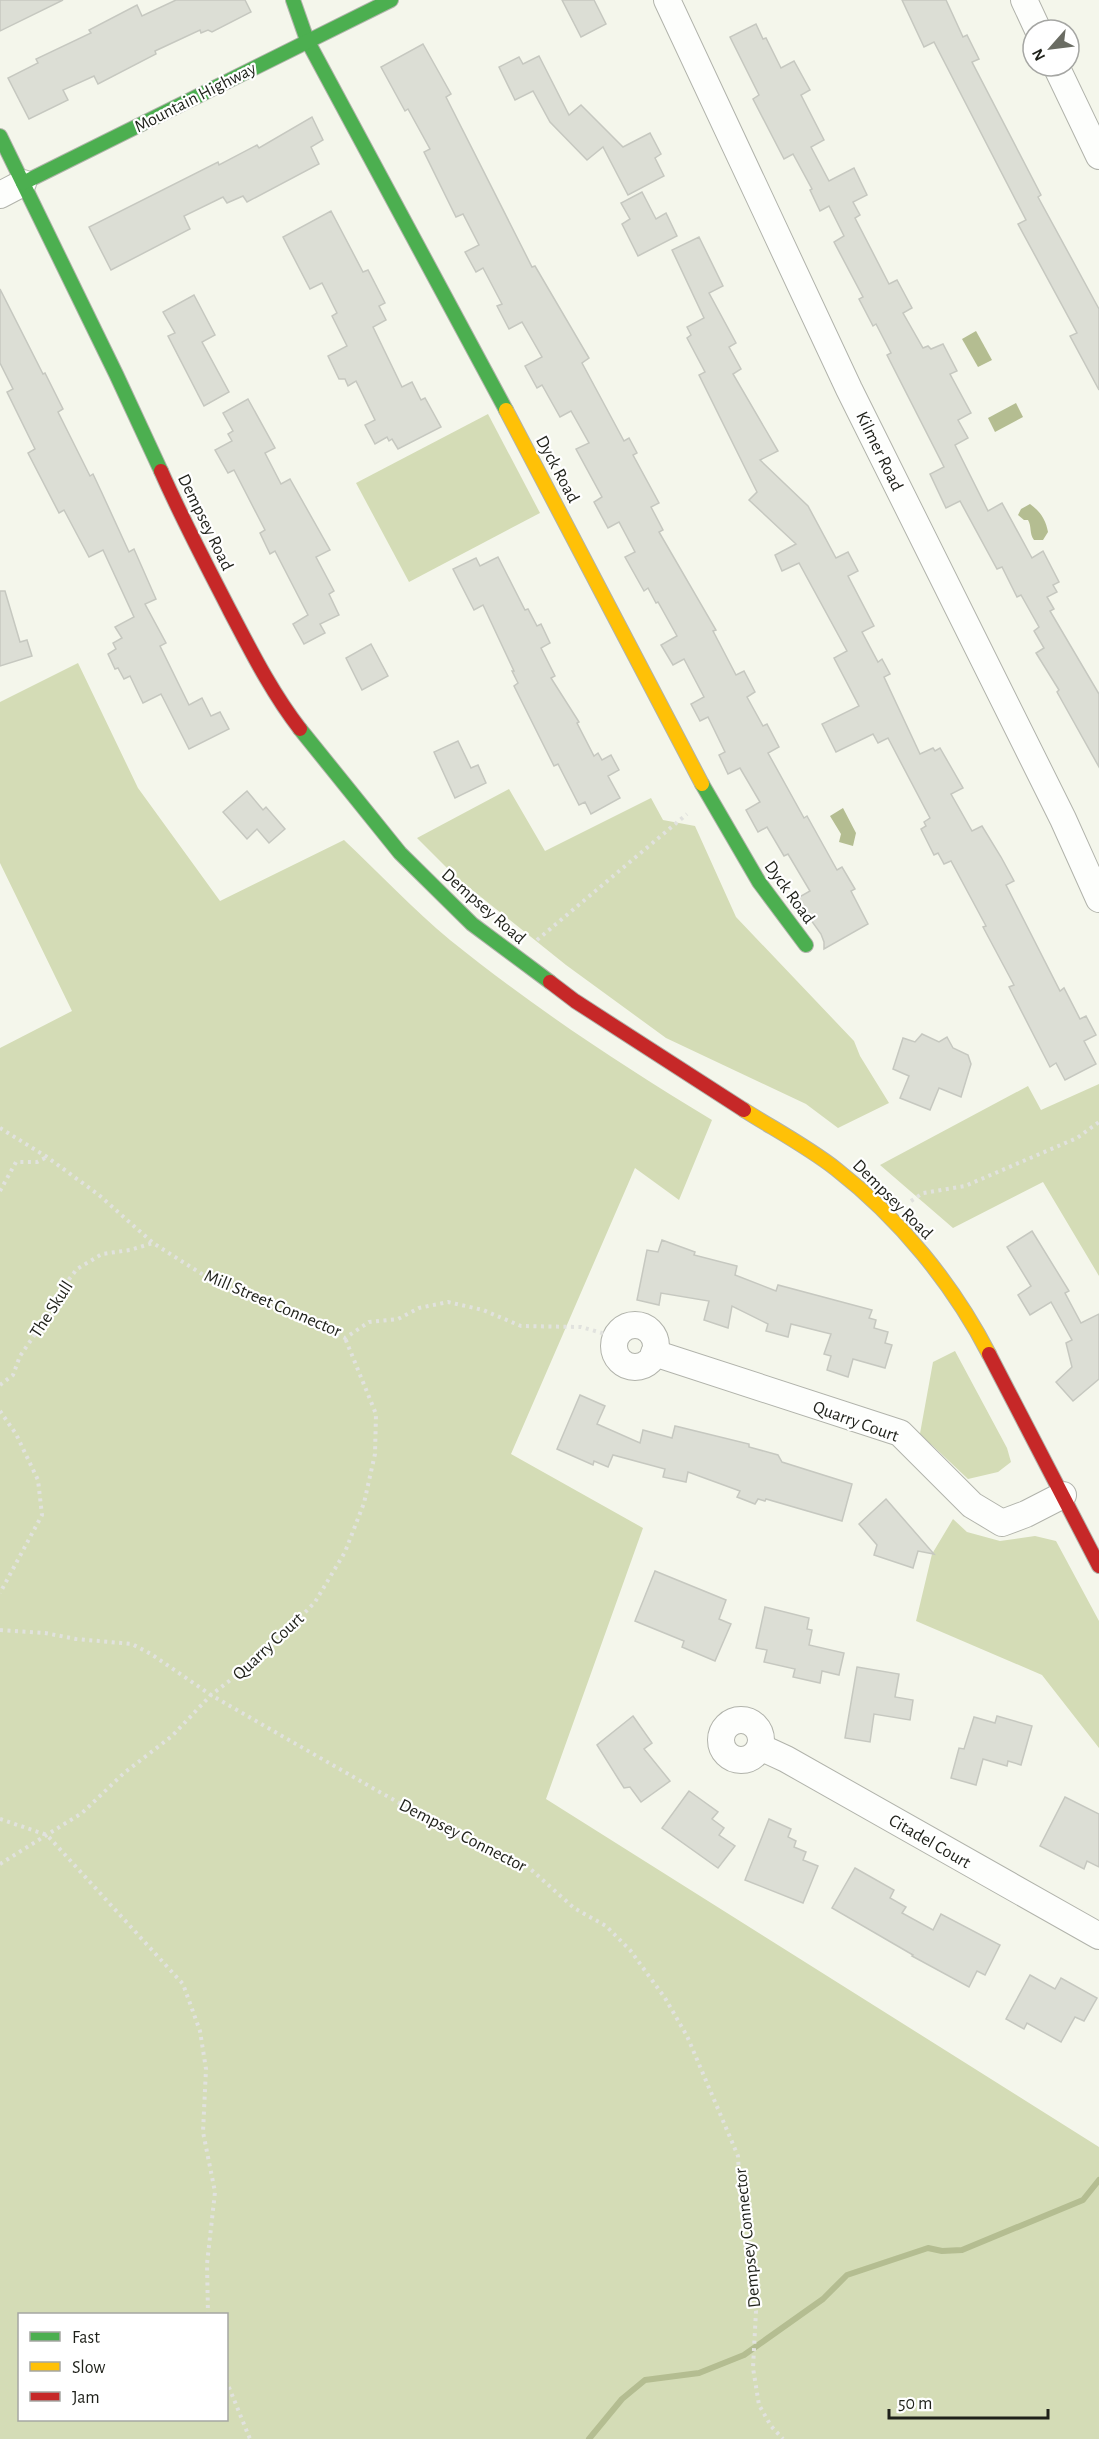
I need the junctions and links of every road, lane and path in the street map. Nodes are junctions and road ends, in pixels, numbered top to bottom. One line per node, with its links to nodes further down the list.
1 (293, 0): 6 (street, Dyck Road)
2 (391, 0): 6 (street, Mountain Highway)
3 (667, 0): 13 (street, Kilmer Road)
4 (1024, 0): 5 (street)
5 (1032, 18)
6 (307, 40): 10 (street, Mountain Highway); 12 (street, Dyck Road)
7 (1062, 78): 9 (street)
8 (0, 136): 10 (street, Dempsey Road)
9 (1099, 156)
10 (23, 183): 11 (street, Mountain Highway); 15 (street, Dempsey Road)
11 (0, 195)
12 (708, 796): 14 (street, Dyck Road); 15 (path)
13 (1099, 900)
14 (806, 945)
15 (516, 958): 26 (street, Dempsey Road)
16 (1099, 1122): 20 (path)
17 (0, 1128): 18 (path, Mill Street Connector)
18 (47, 1157): 19 (path); 21 (path, Mill Street Connector)
19 (0, 1191)
20 (906, 1204)
21 (153, 1243): 23 (path, Mill Street Connector); 24 (path, The Skull)
22 (616, 1337): 23 (path, Mill Street Connector); 26 (street, Quarry Court)
23 (345, 1338): 30 (path, Quarry Court)
24 (0, 1385)
25 (0, 1411): 28 (path)
26 (1063, 1495): 27 (street, Dempsey Road)
27 (1099, 1566)
28 (0, 1593)
29 (0, 1630): 30 (path, Dempsey Connector)
30 (211, 1695): 33 (path, Quarry Court); 39 (path, Dempsey Connector)
31 (760, 1747): 35 (street, Citadel Court)
32 (0, 1820): 33 (path)
33 (47, 1835): 34 (path, Quarry Court); 36 (path)
34 (0, 1864)
35 (1099, 1936)
36 (208, 2313)
37 (228, 2385): 38 (path)
38 (250, 2439)
39 (783, 2439)

